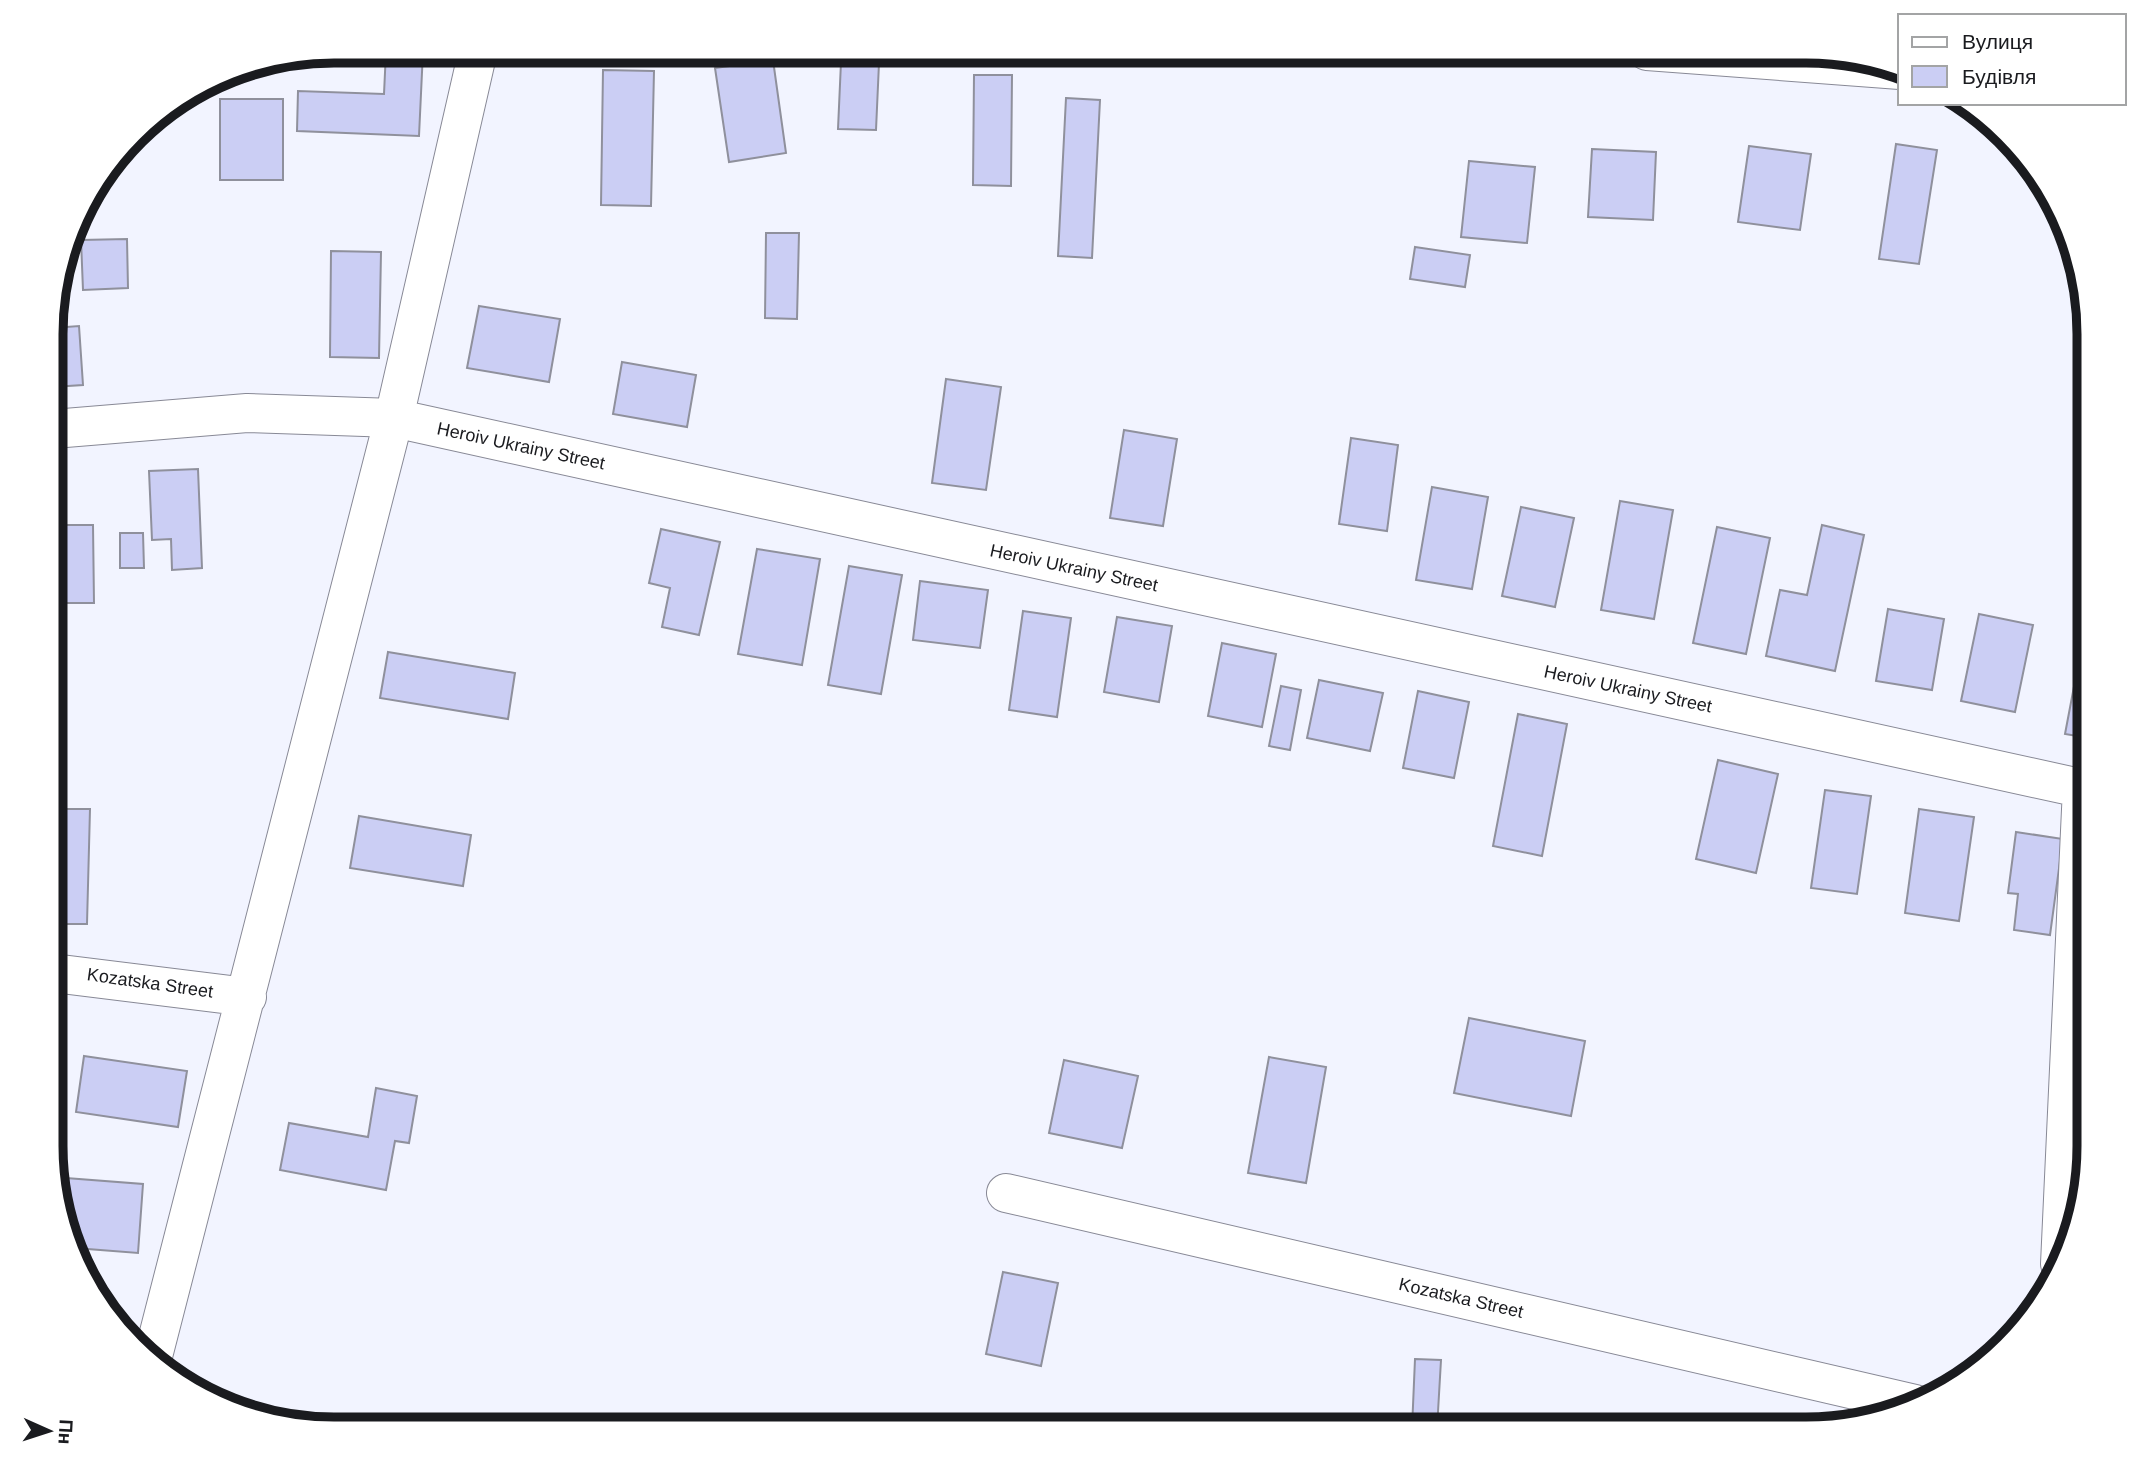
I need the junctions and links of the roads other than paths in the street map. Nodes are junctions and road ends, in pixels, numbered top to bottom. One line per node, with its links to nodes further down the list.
1 (475, 63): 4 (street)
2 (1809, 63): 3 (street)
3 (1848, 66)
4 (394, 418): 5 (street, Heroiv Ukrainy Street); 6 (street, Heroiv Ukrainy Street); 9 (street)
5 (63, 428)
6 (2077, 787)
7 (2077, 941): 11 (street)
8 (63, 973): 9 (street, Kozatska Street)
9 (247, 997): 12 (street)
10 (1006, 1193): 13 (street, Kozatska Street)
11 (2061, 1237)
12 (155, 1350)
13 (1899, 1400)

